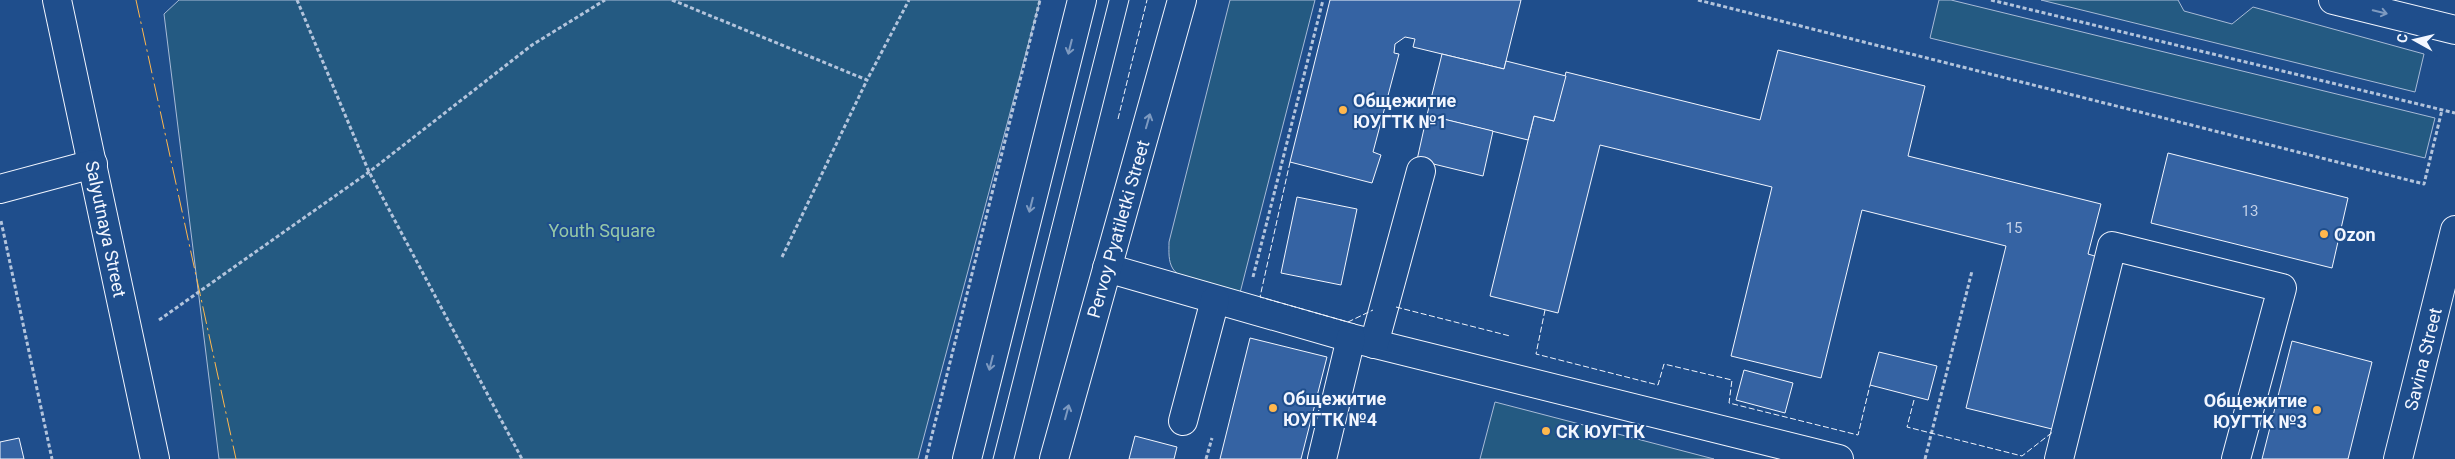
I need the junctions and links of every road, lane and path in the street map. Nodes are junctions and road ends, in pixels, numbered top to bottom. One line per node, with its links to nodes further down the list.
1 (57, 0): 17 (main road, Salyutnaya Street)
2 (297, 0): 18 (path)
3 (605, 0): 18 (path)
4 (672, 0): 14 (path)
5 (909, 0): 14 (path)
6 (1040, 0): 35 (path)
7 (1082, 0): 36 (main road, one-way to 36)
8 (1182, 0): 24 (main road, Pervoy Pyatiletki Street, one-way to 8)
9 (1323, 0): 27 (path)
10 (1698, 0): 15 (path)
11 (1990, 0): 15 (path)
12 (2333, 0): 13 (main road, one-way to 13)
13 (2455, 30)
14 (867, 80): 23 (path)
15 (2442, 110): 16 (path)
16 (2455, 113)
17 (93, 164): 20 (main road); 28 (main road, Salyutnaya Street)
18 (369, 172): 28 (path); 34 (path)
19 (1421, 172): 29 (main road)
20 (0, 189)
21 (0, 216): 32 (path)
22 (2455, 230): 44 (main road, Savina Street)
23 (782, 257)
24 (1106, 268): 26 (main road); 37 (main road, Pervoy Pyatiletki Street, one-way to 24)
25 (1972, 271): 41 (path)
26 (1215, 300): 27 (main road); 30 (main road)
27 (1245, 309): 29 (main road)
28 (130, 341): 33 (main road, Salyutnaya Street)
29 (1363, 341): 39 (main road); 40 (main road)
30 (1183, 421)
31 (1214, 431): 38 (path)
32 (52, 459)
33 (155, 459)
34 (522, 459)
35 (926, 459)
36 (967, 459)
37 (1054, 459)
38 (1206, 459)
39 (1322, 459)
40 (1840, 459)
41 (1925, 459)
42 (2059, 459): 43 (main road)
43 (2236, 459)
44 (2398, 459)

